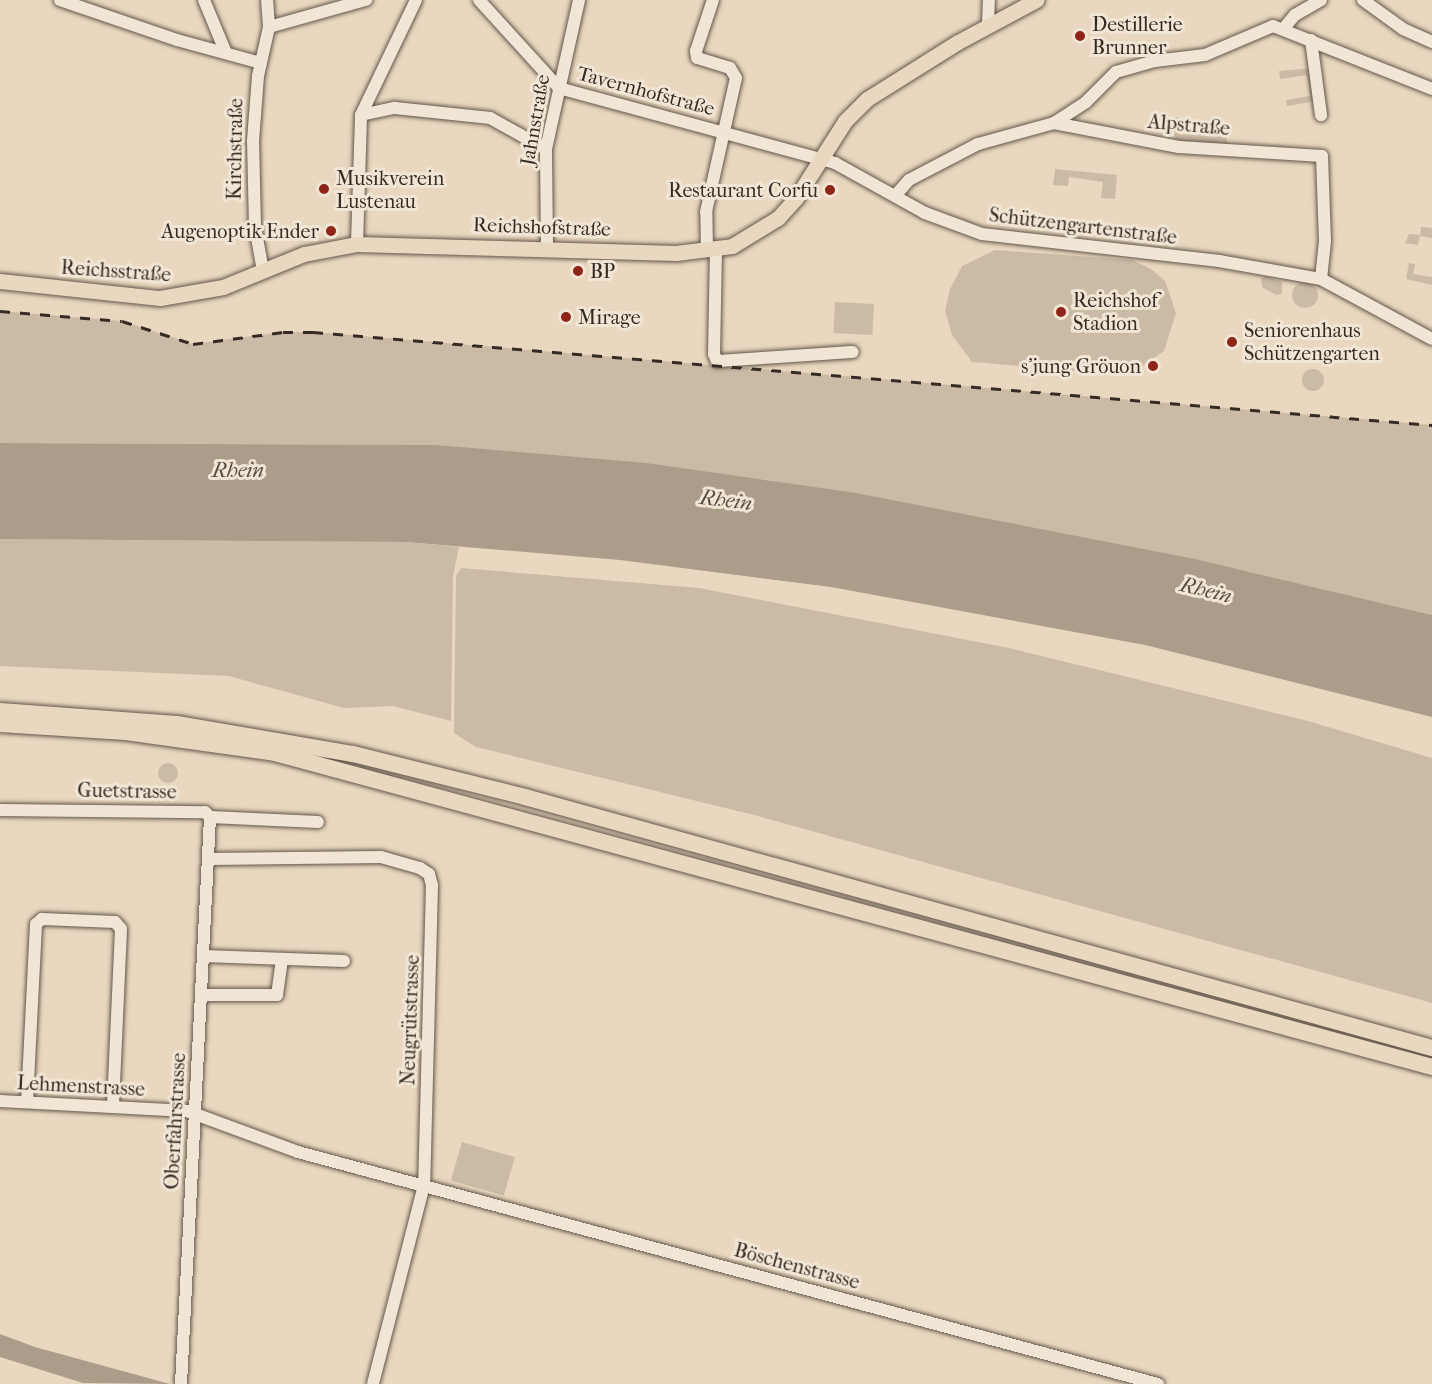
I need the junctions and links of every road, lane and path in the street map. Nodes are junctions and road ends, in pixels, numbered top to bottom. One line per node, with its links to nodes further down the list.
1 (60, 0): 18 (street)
2 (204, 0): 18 (street)
3 (267, 0): 14 (street, Kirchstraße)
4 (366, 0): 14 (street)
5 (416, 0): 22 (street)
6 (479, 0): 20 (street)
7 (579, 0): 20 (street, Jahnstraße)
8 (713, 0): 25 (street)
9 (989, 0): 13 (street)
10 (1036, 0): 13 (main road, Reichshofstraße)
11 (1322, 0): 15 (street)
12 (1363, 0): 17 (street)
13 (988, 25): 27 (main road, Reichshofstraße)
14 (269, 27): 19 (street, Kirchstraße)
15 (1284, 28): 16 (street); 24 (street, Alpstraße)
16 (1311, 40): 21 (street); 23 (street)
17 (1432, 42)
18 (226, 53): 19 (street)
19 (261, 63): 32 (street, Kirchstraße)
20 (559, 88): 25 (street, Tavernhofstraße); 26 (street, Jahnstraße)
21 (1432, 89)
22 (361, 115): 26 (street); 29 (street)
23 (1321, 115)
24 (1054, 123): 28 (street, Alpstraße); 33 (street, Alpstraße)
25 (723, 132): 27 (street, Tavernhofstraße); 31 (street, Tavernhofstraße)
26 (546, 149): 30 (street, Jahnstraße)
27 (820, 158): 28 (street, Schützengartenstraße); 31 (main road, Reichshofstraße)
28 (895, 196): 33 (street, Schützengartenstraße)
29 (357, 244): 30 (main road, Reichshofstraße); 32 (main road, Reichshofstraße)
30 (547, 248): 31 (main road, Reichshofstraße)
31 (712, 250): 36 (street)
32 (262, 271): 34 (main road, Reichsstraße)
33 (1321, 279): 35 (street, Schützengartenstraße)
34 (0, 281)
35 (1432, 339)
36 (853, 352)
37 (0, 711): 47 (highway)
38 (0, 724): 48 (highway)
39 (0, 810): 40 (street, Guetstrasse)
40 (210, 817): 41 (street, Guetstrasse); 42 (street)
41 (318, 822)
42 (208, 859): 43 (street, Oberfahrstrasse); 53 (street, Neugrütstrasse)
43 (203, 956): 44 (street); 46 (street, Oberfahrstrasse)
44 (282, 959): 45 (street); 46 (street)
45 (344, 961)
46 (201, 995): 52 (street, Oberfahrstrasse)
47 (1432, 1048)
48 (1432, 1067)
49 (0, 1101): 50 (street, Lehmenstrasse)
50 (27, 1102): 51 (street, Lehmenstrasse); 51 (street)
51 (113, 1107): 52 (street, Lehmenstrasse)
52 (195, 1115): 53 (street, Lehmenstrasse); 54 (street, Oberfahrstrasse)
53 (424, 1185): 55 (street, Neugrütstrasse); 56 (street, Böschenstrasse)
54 (182, 1381)
55 (373, 1384)
56 (1158, 1384)

